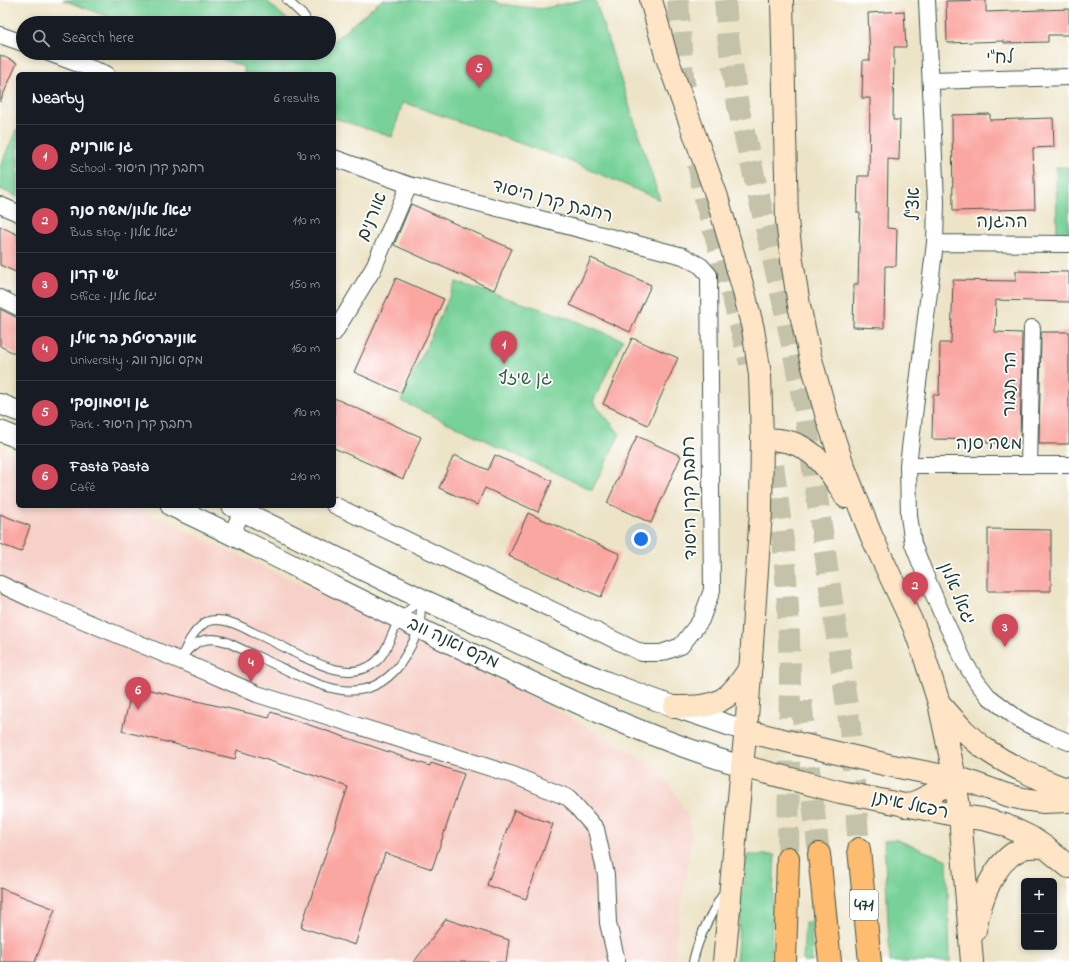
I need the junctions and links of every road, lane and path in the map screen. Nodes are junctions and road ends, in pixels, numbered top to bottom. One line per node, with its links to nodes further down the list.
1 (286, 0): 5 (lane)
2 (651, 0): 27 (main road)
3 (782, 0): 36 (main road)
4 (928, 0): 11 (street, אצ"ל)
5 (303, 16)
6 (0, 35): 7 (street)
7 (16, 41)
8 (68, 60): 9 (street)
9 (101, 72)
10 (1069, 77): 11 (street, לח"י)
11 (932, 81): 16 (street, אצ"ל)
12 (336, 159): 13 (street, אורנים)
13 (408, 185): 21 (street, אורנים); 31 (street, רחבת קרן היסוד)
14 (0, 205): 15 (street)
15 (16, 212)
16 (935, 243): 17 (street, ההגנה); 23 (street, אצ"ל)
17 (1069, 244)
18 (0, 298): 19 (street)
19 (16, 305)
20 (1032, 328): 29 (street, הר תבור)
21 (336, 330)
22 (0, 404): 24 (street)
23 (915, 406): 28 (street, יגאל אלון)
24 (16, 410)
25 (0, 431): 26 (street)
26 (16, 437)
27 (762, 439): 36 (main road); 42 (main road)
28 (908, 465): 29 (street, משה סנה); 46 (street, יגאל אלון)
29 (1029, 465): 30 (street, משה סנה)
30 (1069, 465)
31 (336, 506)
32 (175, 508): 35 (street, מקס ואנה ווב)
33 (239, 508): 35 (street)
34 (241, 508): 38 (street, מקס ואנה ווב)
35 (232, 534): 39 (street, מקס ואנה ווב)
36 (871, 535): 43 (main road)
37 (0, 584): 41 (street)
38 (422, 599): 39 (lane); 40 (lane); 44 (street, מקס ואנה ווב)
39 (400, 619): 40 (street, מקס ואנה ווב); 41 (lane)
40 (419, 628): 41 (lane); 47 (street, מקס ואנה ווב)
41 (181, 661): 60 (street)
42 (752, 666): 44 (main road); 45 (main road)
43 (939, 703): 48 (main road); 49 (main road)
44 (675, 707): 45 (street, מקס ואנה ווב)
45 (746, 731): 47 (main road); 48 (main road, רפאל איתן)
46 (1069, 742)
47 (742, 766): 51 (main road, רפאל איתן); 58 (main road)
48 (955, 778): 50 (main road, רפאל איתן); 51 (main road); 52 (main road)
49 (1069, 790)
50 (1069, 801)
51 (905, 806): 52 (main road, רפאל איתן)
52 (960, 816): 53 (main road, רפאל איתן); 59 (main road)
53 (1045, 847): 57 (main road, רפאל איתן); 59 (main road)
54 (859, 849): 65 (highway, 471)
55 (819, 854): 64 (highway, 471)
56 (788, 858): 63 (highway)
57 (1069, 867)
58 (731, 881): 61 (lane); 62 (main road)
59 (972, 959)
60 (617, 962)
61 (693, 962)
62 (724, 962)
63 (786, 962)
64 (830, 962)
65 (870, 962)

